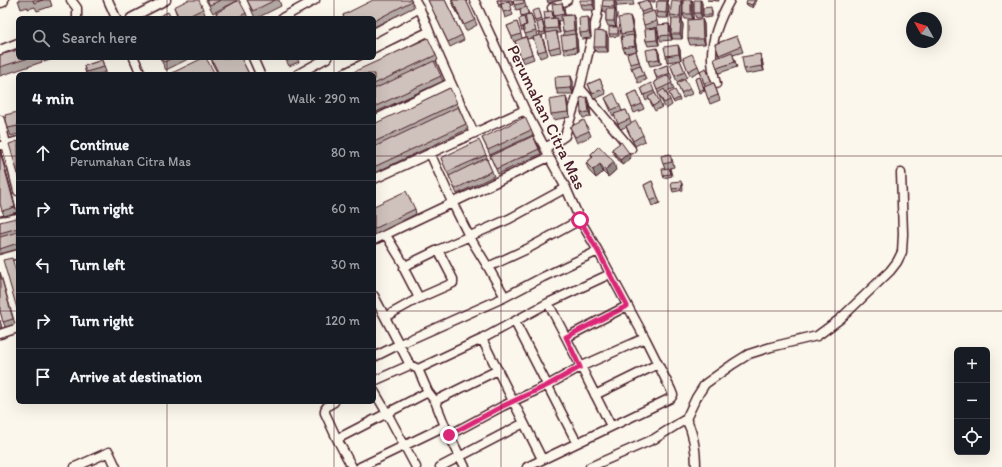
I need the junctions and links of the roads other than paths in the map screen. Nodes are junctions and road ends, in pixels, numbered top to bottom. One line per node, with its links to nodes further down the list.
1 (71, 0): 12 (street)
2 (108, 0): 13 (street)
3 (166, 0): 14 (street)
4 (316, 0): 15 (street)
5 (415, 0): 10 (street)
6 (474, 0): 32 (street, Perumahan Citra Mas)
7 (567, 0): 11 (street)
8 (599, 0): 31 (street)
9 (730, 0): 30 (street)
10 (420, 8): 16 (street); 17 (street)
11 (552, 8)
12 (77, 16)
13 (115, 16)
14 (135, 16)
15 (286, 16)
16 (376, 32)
17 (428, 32): 20 (street); 29 (street)
18 (16, 44): 19 (street)
19 (0, 50)
20 (376, 58)
21 (135, 60): 25 (street)
22 (254, 60): 26 (street)
23 (323, 60): 27 (street)
24 (371, 60): 28 (street)
25 (140, 72)
26 (259, 72)
27 (302, 72)
28 (347, 72)
29 (450, 83): 33 (street); 35 (street)
30 (716, 84)
31 (580, 88): 38 (street); 39 (street)
32 (525, 110): 35 (street); 38 (street, Perumahan Citra Mas)
33 (376, 119)
34 (0, 120): 37 (street)
35 (474, 133): 40 (street)
36 (16, 142): 37 (street)
37 (3, 145): 44 (street)
38 (545, 148): 41 (street, Perumahan Citra Mas)
39 (631, 149)
40 (430, 153): 43 (street); 46 (street)
41 (549, 158): 45 (street, Perumahan Citra Mas); 46 (street)
42 (901, 173): 88 (street)
43 (376, 178)
44 (16, 185)
45 (566, 188): 48 (street, Perumahan Citra Mas); 51 (street)
46 (452, 202): 50 (street); 51 (street)
47 (16, 218): 49 (street)
48 (580, 220): 54 (street, Perumahan Citra Mas); 58 (street)
49 (0, 221)
50 (386, 235): 52 (street); 57 (street)
51 (469, 236): 53 (street); 58 (street)
52 (376, 239)
53 (438, 250): 57 (street); 61 (street)
54 (598, 251): 59 (street, Perumahan Citra Mas); 60 (street)
55 (16, 255): 56 (street)
56 (0, 260): 66 (street)
57 (405, 266): 61 (street)
58 (488, 267): 60 (street)
59 (610, 274): 63 (street); 64 (street, Perumahan Citra Mas)
60 (505, 297): 73 (street)
61 (419, 298): 65 (street)
62 (376, 300): 65 (street)
63 (548, 303): 67 (street); 70 (street)
64 (627, 306): 70 (street); 72 (street, Perumahan Citra Mas)
65 (385, 317): 73 (street)
66 (16, 320)
67 (515, 322): 71 (street); 80 (street)
68 (16, 328): 69 (street)
69 (0, 334)
70 (566, 337): 77 (street)
71 (482, 338): 76 (street); 78 (street)
72 (645, 338): 75 (street, Perumahan Citra Mas); 77 (street)
73 (400, 344): 74 (street); 76 (street)
74 (376, 356)
75 (658, 364): 83 (street); 91 (street, Perumahan Citra Mas)
76 (414, 367): 79 (street); 81 (street)
77 (580, 367): 80 (street); 83 (street)
78 (498, 370): 84 (street); 85 (street)
79 (376, 380)
80 (548, 385): 85 (street); 94 (street)
81 (428, 392): 84 (street); 87 (street)
82 (376, 394): 87 (street)
83 (595, 395): 91 (street)
84 (435, 401): 90 (street)
85 (514, 401): 89 (street); 92 (street)
86 (330, 404): 93 (street)
87 (387, 413): 93 (street); 95 (street)
88 (686, 419): 106 (street); 107 (street)
89 (524, 423): 96 (street); 97 (street)
90 (445, 426): 92 (street); 95 (street)
91 (611, 426): 94 (street)
92 (449, 435): 96 (street)
93 (337, 439): 100 (street)
94 (577, 443): 97 (street)
95 (404, 446): 101 (street); 102 (street)
96 (460, 456): 103 (street); 104 (street)
97 (542, 459): 105 (street)
98 (75, 467): 99 (street)
99 (116, 467)
100 (352, 467)
101 (360, 467)
102 (416, 467)
103 (440, 467)
104 (465, 467)
105 (527, 467)
106 (590, 467)
107 (696, 467)

